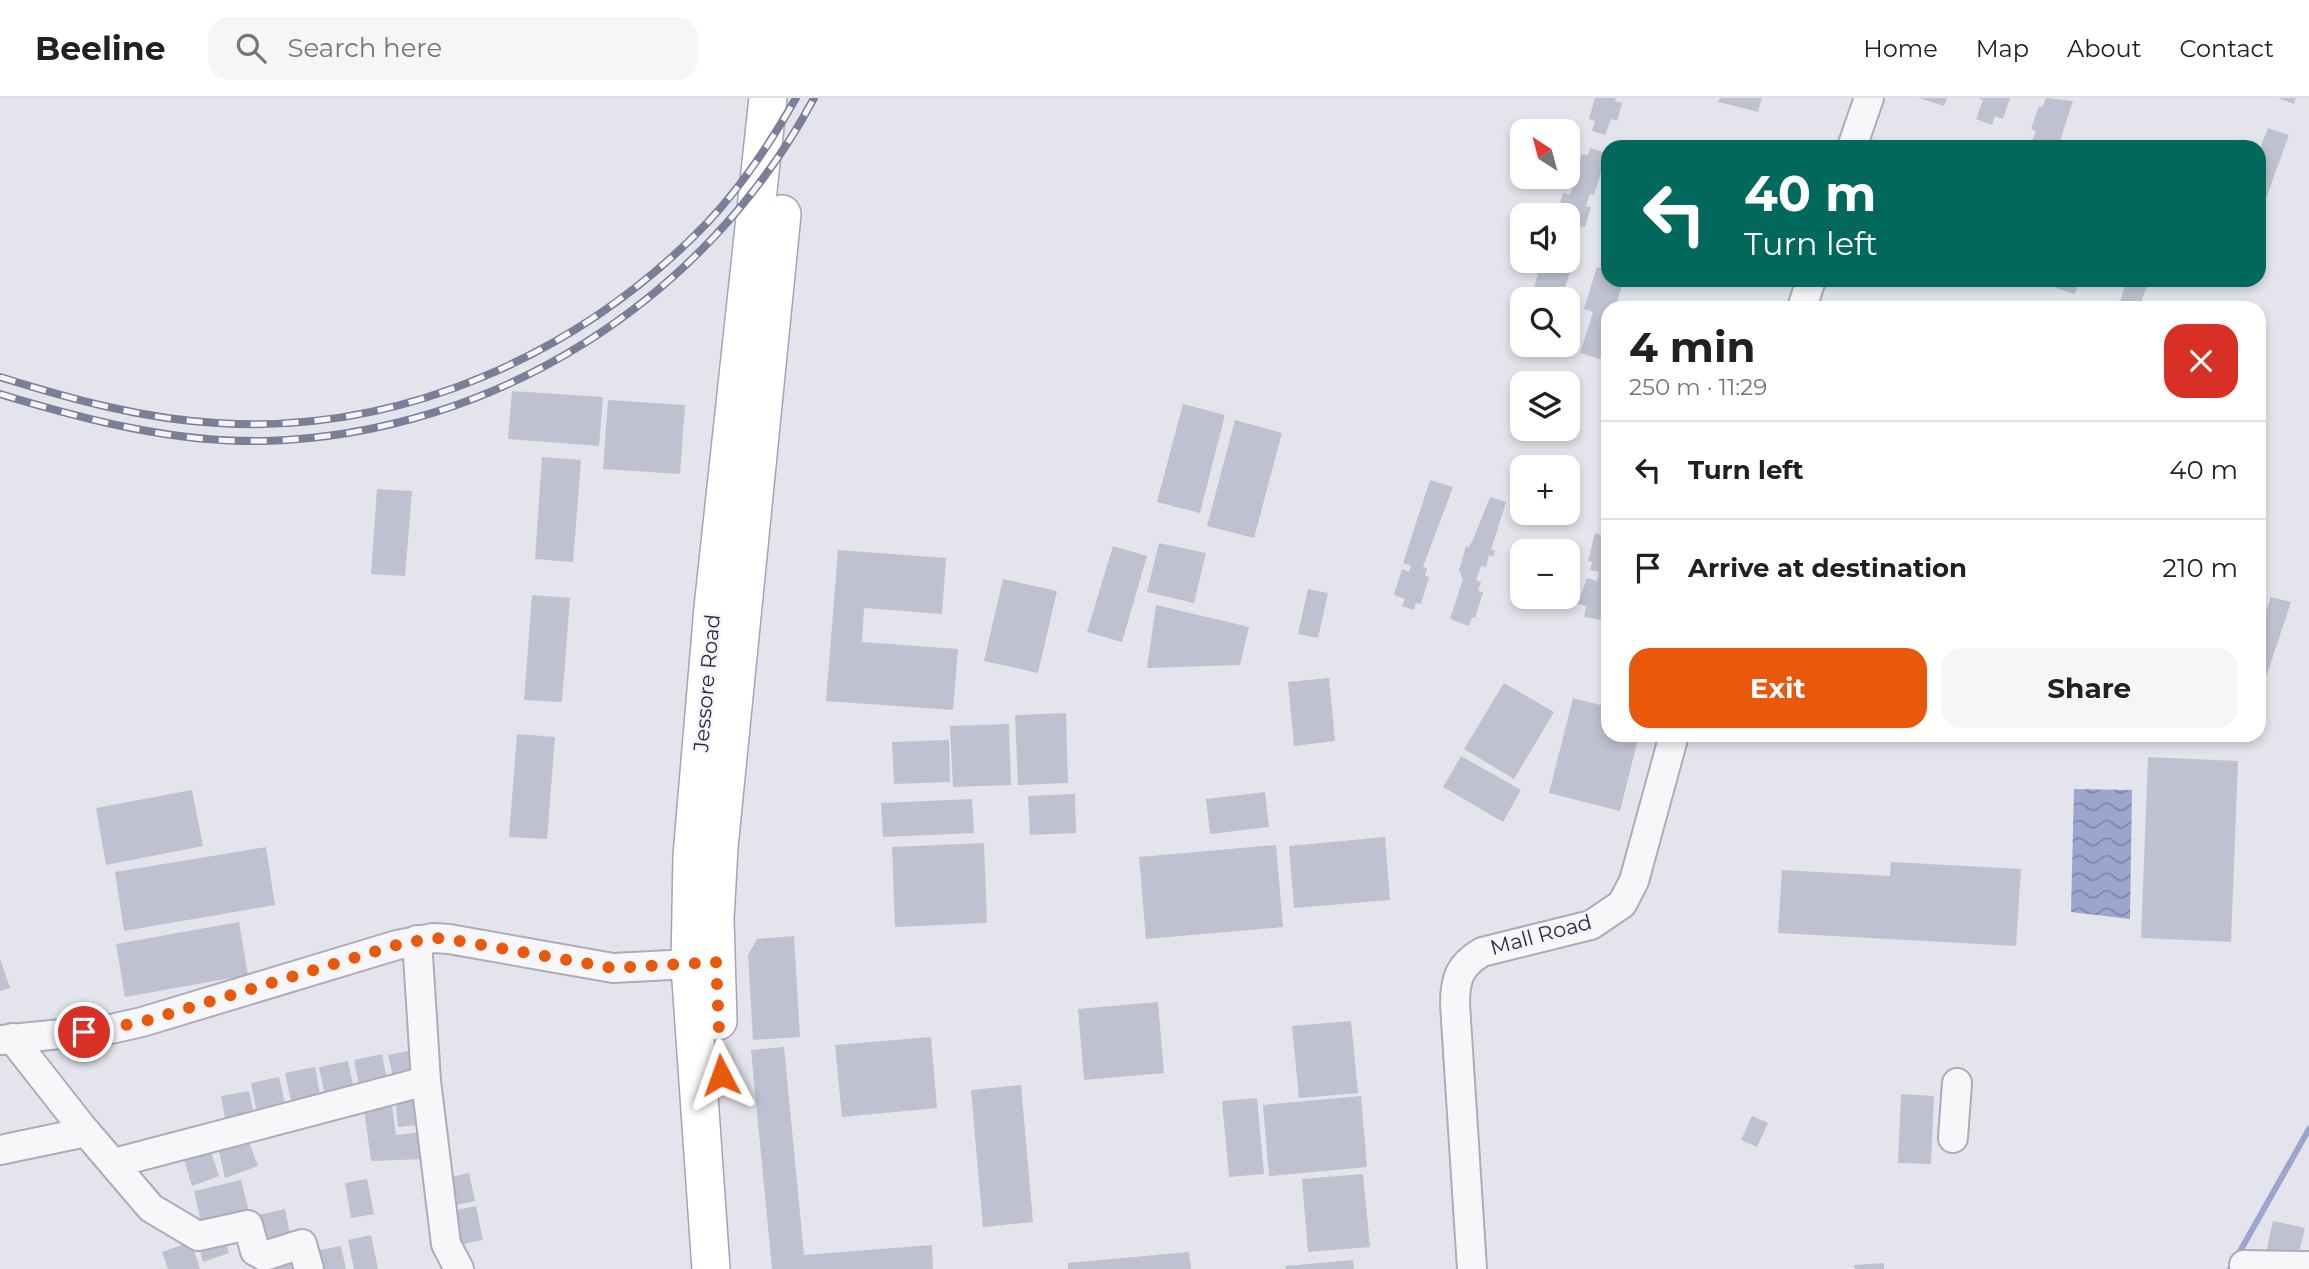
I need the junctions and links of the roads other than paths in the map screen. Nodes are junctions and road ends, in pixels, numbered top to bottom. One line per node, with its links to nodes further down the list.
1 (768, 98): 7 (main road, Jessore Road)
2 (793, 98): 7 (main road, Jessore Road)
3 (1869, 98): 4 (street)
4 (1854, 140)
5 (1672, 742): 21 (street, Mall Road)
6 (416, 940): 7 (street); 8 (street); 9 (street)
7 (703, 964): 19 (main road, Jessore Road); 20 (main road, Jessore Road)
8 (6, 1039): 11 (street)
9 (426, 1081): 14 (street); 18 (street)
10 (1957, 1083): 12 (street)
11 (86, 1132): 13 (street); 14 (street)
12 (1953, 1138)
13 (0, 1150)
14 (114, 1163): 17 (street)
15 (2244, 1265): 16 (street)
16 (2309, 1266)
17 (309, 1269)
18 (459, 1269)
19 (711, 1269)
20 (735, 1269)
21 (1472, 1269)

